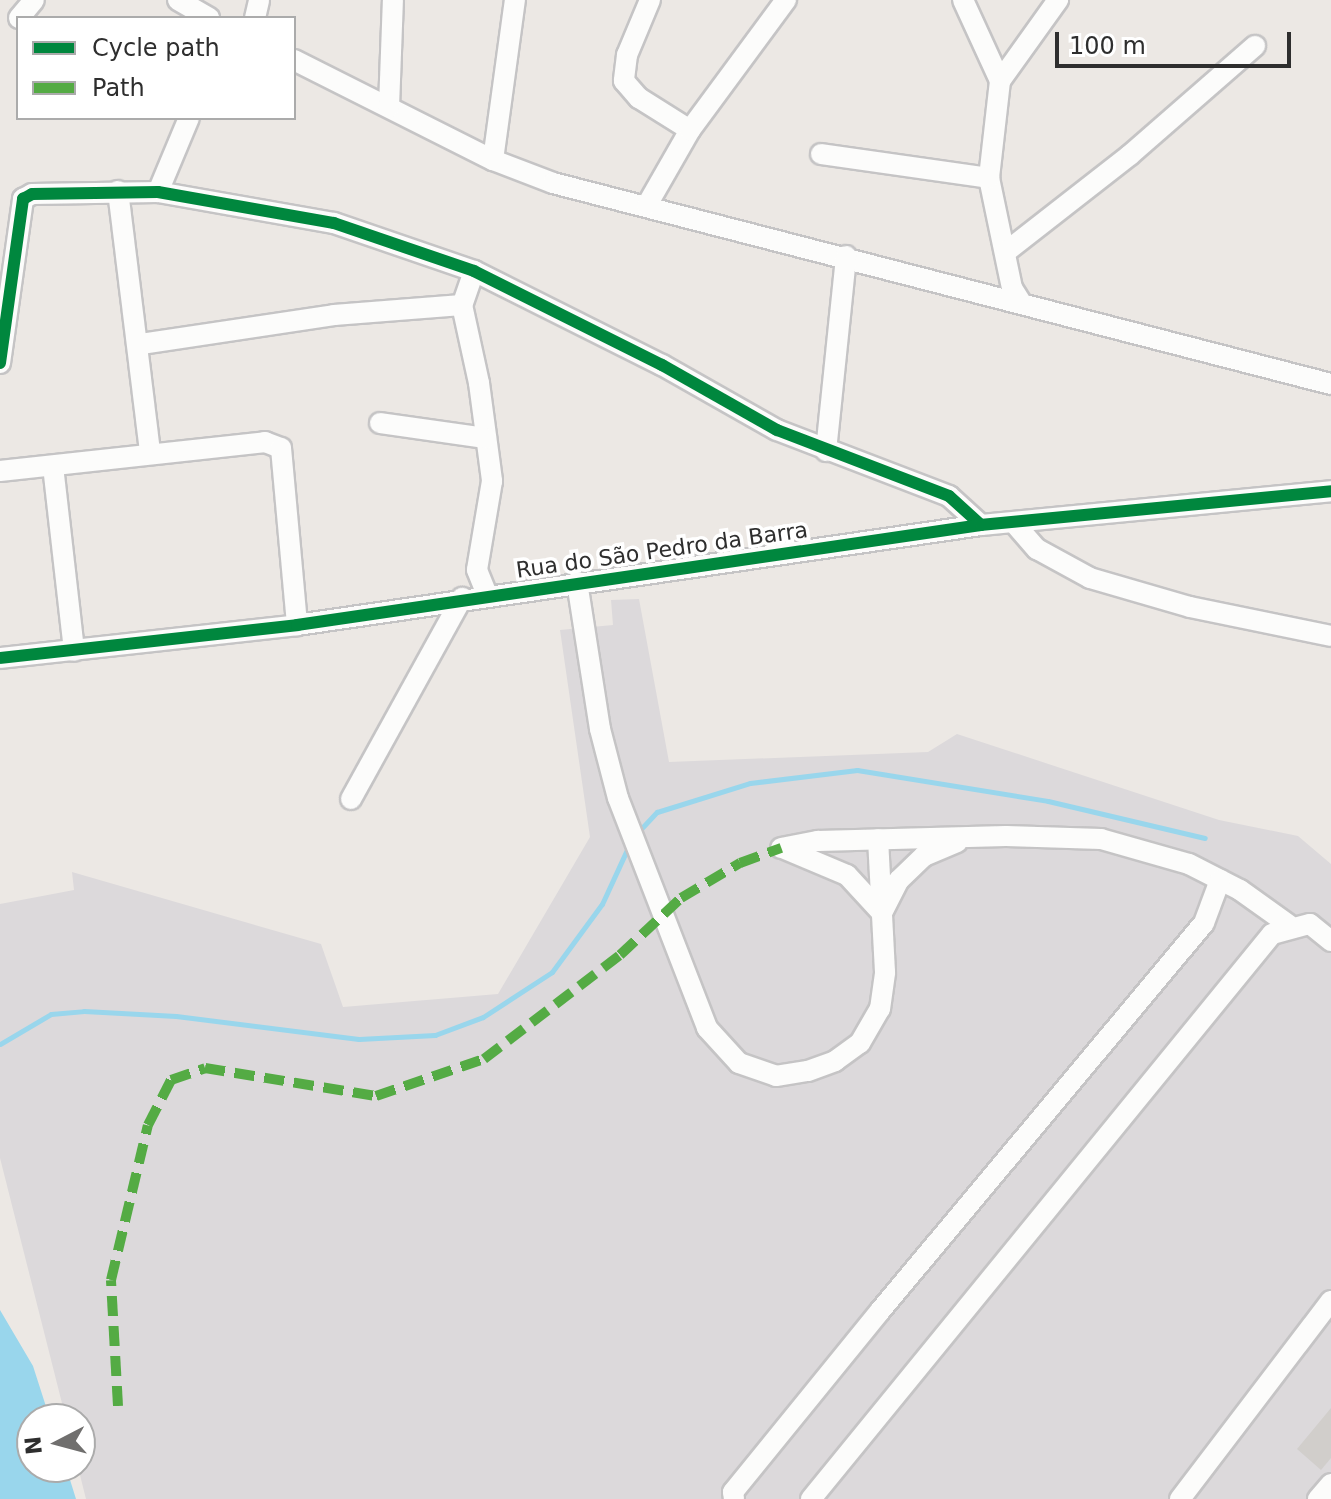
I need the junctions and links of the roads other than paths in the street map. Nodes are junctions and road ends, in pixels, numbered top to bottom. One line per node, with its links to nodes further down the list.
1 (34, 0): 9 (street)
2 (178, 0): 10 (street)
3 (393, 0): 14 (street)
4 (515, 0): 18 (street)
5 (650, 0): 16 (street)
6 (786, 0): 16 (street)
7 (963, 0): 13 (street)
8 (1058, 0): 13 (street)
9 (21, 16)
10 (206, 16)
11 (1255, 46): 23 (street)
12 (296, 61): 14 (street)
13 (1000, 81): 19 (street)
14 (389, 107): 18 (street)
15 (188, 120): 21 (street)
16 (690, 130): 22 (street)
17 (821, 154): 19 (street)
18 (493, 160): 22 (street)
19 (989, 178): 23 (street)
20 (118, 191): 21 (street); 28 (street); 29 (street)
21 (158, 192): 25 (street)
22 (647, 205): 24 (street)
23 (1007, 251): 26 (street)
24 (846, 256): 26 (street); 33 (street)
25 (474, 271): 27 (street); 33 (street)
26 (1022, 304): 30 (street)
27 (462, 305): 28 (street); 32 (street)
28 (141, 344): 34 (street)
29 (0, 363)
30 (1331, 384)
31 (380, 423): 32 (street)
32 (486, 438): 41 (street)
33 (826, 451): 39 (street)
34 (150, 452): 35 (street); 43 (street)
35 (53, 466): 36 (street); 45 (street)
36 (0, 471)
37 (1331, 491): 38 (street, Rua do São Pedro da Barra)
38 (1014, 523): 39 (street, Rua do São Pedro da Barra); 44 (street)
39 (981, 525): 40 (street, Rua do São Pedro da Barra)
40 (577, 582): 41 (street, Rua do São Pedro da Barra); 51 (street)
41 (487, 595): 42 (street, Rua do São Pedro da Barra)
42 (462, 598): 43 (street, Rua do São Pedro da Barra); 47 (street)
43 (297, 625): 45 (street, Rua do São Pedro da Barra)
44 (1331, 636)
45 (74, 651): 46 (street, Rua do São Pedro da Barra)
46 (0, 658)
47 (351, 799)
48 (974, 837): 49 (street); 50 (street); 51 (street)
49 (878, 839): 51 (street); 51 (street)
50 (1220, 880): 52 (street); 56 (street)
51 (882, 913)
52 (1289, 925): 53 (street); 57 (street)
53 (1331, 941)
54 (1331, 1301): 58 (street)
55 (1331, 1484): 59 (street)
56 (732, 1497)
57 (811, 1499)
58 (1180, 1499)
59 (1318, 1499)

